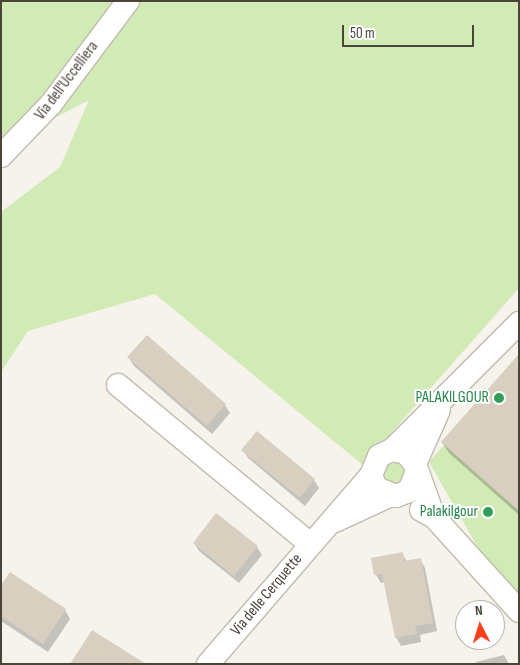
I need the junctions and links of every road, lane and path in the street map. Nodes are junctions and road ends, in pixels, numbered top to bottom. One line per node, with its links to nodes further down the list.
1 (128, 1): 2 (street, Via dell'Uccelliera)
2 (1, 156)
3 (519, 323): 5 (street)
4 (118, 384): 12 (street)
5 (443, 400): 6 (street); 7 (street)
6 (392, 450): 7 (street); 8 (street)
7 (416, 468): 9 (street); 10 (street)
8 (371, 475): 9 (street); 11 (street, Via delle Cerquette)
9 (392, 496): 10 (street); 11 (street, Via delle Cerquette)
10 (434, 517): 13 (street)
11 (325, 526): 12 (street, Via delle Cerquette)
12 (310, 544): 14 (street, Via delle Cerquette)
13 (519, 611)
14 (208, 664)

